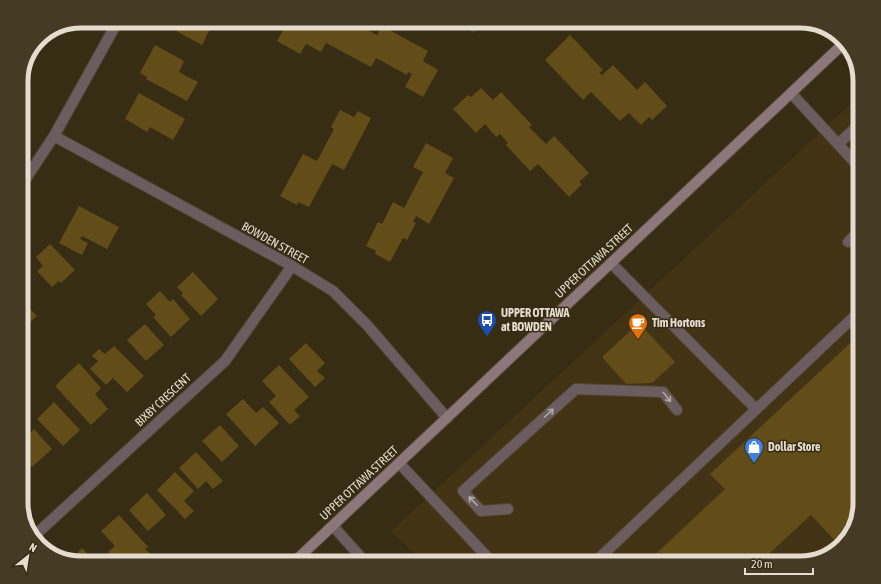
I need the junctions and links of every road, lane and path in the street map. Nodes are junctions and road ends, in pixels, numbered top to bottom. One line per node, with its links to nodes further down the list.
1 (114, 28): 5 (street)
2 (840, 46): 3 (main road, UPPER OTTAWA STREET)
3 (791, 93): 6 (street); 11 (main road, UPPER OTTAWA STREET)
4 (853, 130): 6 (street)
5 (54, 136): 8 (street); 12 (street, BOWDEN STREET)
6 (838, 144): 7 (street)
7 (853, 160)
8 (28, 175)
9 (853, 237): 10 (street)
10 (848, 242)
11 (611, 263): 14 (street); 16 (main road, UPPER OTTAWA STREET)
12 (292, 266): 16 (street, BOWDEN STREET); 20 (street, BIXBY CRESCENT)
13 (853, 318): 14 (street)
14 (756, 409): 24 (street)
15 (677, 410): 18 (street, one-way to 15)
16 (447, 418): 17 (main road, UPPER OTTAWA STREET)
17 (399, 463): 19 (main road, UPPER OTTAWA STREET); 23 (street)
18 (508, 509)
19 (333, 526): 21 (main road, UPPER OTTAWA STREET); 22 (street)
20 (38, 534)
21 (301, 556)
22 (360, 556)
23 (486, 556)
24 (601, 556)

